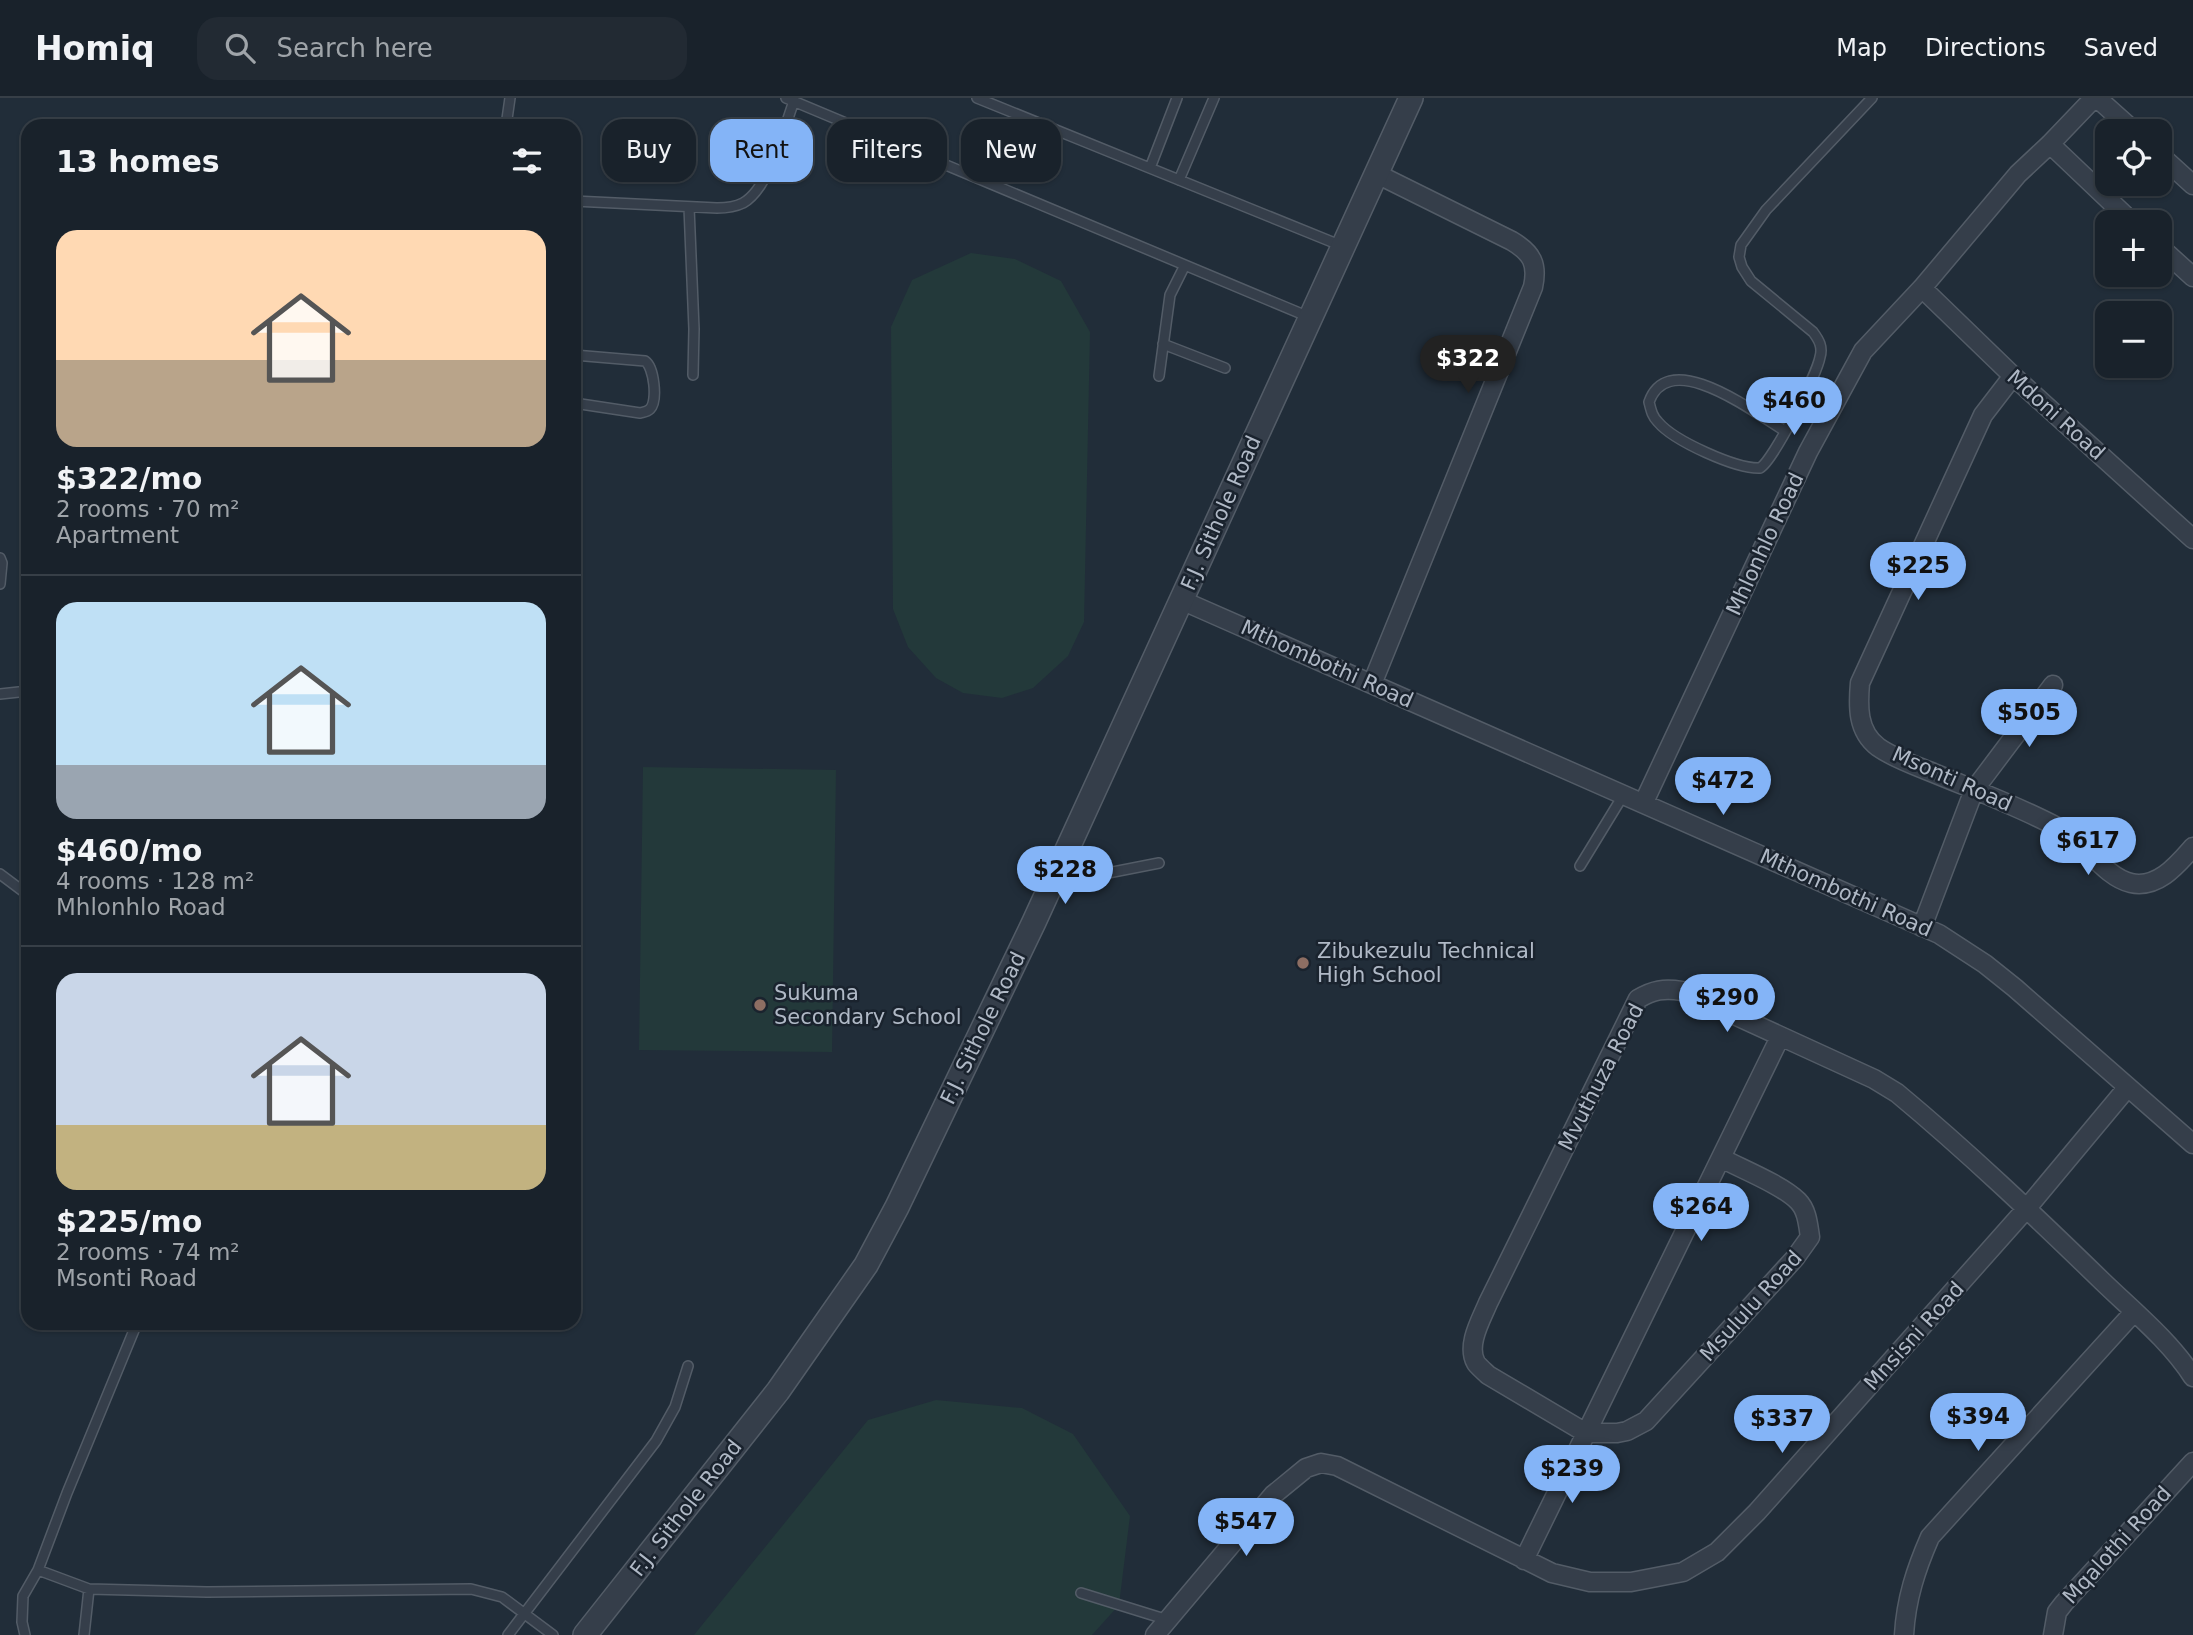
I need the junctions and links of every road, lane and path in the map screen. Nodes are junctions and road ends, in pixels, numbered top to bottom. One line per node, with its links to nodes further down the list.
1 (512, 98): 9 (lane)
2 (978, 98): 13 (lane)
3 (1177, 98): 13 (lane)
4 (1214, 98): 15 (lane)
5 (1411, 98): 14 (street, F.J. Sithole Road)
6 (1872, 98): 33 (lane)
7 (2095, 98): 10 (street); 11 (street, Mhlonhlo Road)
8 (790, 100): 18 (lane); 22 (lane)
9 (508, 119)
10 (2120, 119)
11 (2050, 144): 19 (street); 24 (street, Mhlonhlo Road)
12 (2172, 166): 16 (street)
13 (1150, 168): 15 (lane)
14 (1377, 174): 20 (street, F.J. Sithole Road); 38 (street)
15 (1179, 180): 20 (lane)
16 (2193, 185)
17 (581, 201): 18 (lane)
18 (689, 207): 29 (lane)
19 (2119, 210)
20 (1343, 247): 25 (street, F.J. Sithole Road)
21 (2172, 258): 23 (street)
22 (1185, 265): 25 (lane); 26 (lane)
23 (2193, 277)
24 (1922, 288): 31 (street, Mdoni Road); 44 (street, Mhlonhlo Road)
25 (1311, 317): 37 (street, F.J. Sithole Road)
26 (1163, 345): 28 (lane); 30 (lane)
27 (581, 355): 32 (lane)
28 (1225, 368)
29 (693, 375)
30 (1160, 376)
31 (2013, 376): 34 (street, Mdoni Road); 42 (street, Msonti Road)
32 (581, 404)
33 (1785, 430): 33 (lane)
34 (2193, 539)
35 (0, 558): 36 (lane)
36 (0, 584)
37 (1181, 600): 38 (street, Mthombothi Road); 49 (street, F.J. Sithole Road)
38 (1372, 684): 43 (street, Mthombothi Road)
39 (2053, 685): 42 (street)
40 (21, 692): 41 (lane)
41 (0, 694)
42 (1974, 790): 45 (street, Msonti Road); 51 (street)
43 (1624, 794): 44 (street, Mthombothi Road); 47 (lane)
44 (1644, 803): 51 (street, Mthombothi Road)
45 (2193, 847)
46 (1159, 863): 49 (lane)
47 (1580, 866)
48 (0, 874): 50 (lane)
49 (1052, 884): 73 (street, F.J. Sithole Road)
50 (21, 890)
51 (1922, 927): 53 (street, Mthombothi Road)
52 (1780, 1037): 55 (street); 56 (street, Mvuthuza Road); 61 (street, Mvuthuza Road)
53 (2127, 1088): 54 (street, Mthombothi Road); 56 (street, Mnsisni Road)
54 (2192, 1140)
55 (1721, 1158): 61 (street); 61 (street, Msululu Road)
56 (2027, 1208): 57 (street, Mvuthuza Road); 63 (street, Mnsisni Road)
57 (2134, 1312): 60 (street, Mvuthuza Road); 75 (street)
58 (135, 1330): 64 (lane)
59 (688, 1367): 67 (lane)
60 (2193, 1377)
61 (1586, 1433): 63 (street)
62 (2193, 1462): 76 (street, Mqalothi Road)
63 (1524, 1560): 68 (street, Mnsisni Road)
64 (38, 1570): 65 (lane); 69 (lane)
65 (89, 1589): 67 (lane); 70 (lane)
66 (1081, 1593): 68 (lane)
67 (526, 1613): 71 (lane); 72 (lane)
68 (1168, 1620): 74 (street)
69 (25, 1635)
70 (84, 1635)
71 (508, 1635)
72 (553, 1635)
73 (585, 1635)
74 (1155, 1635)
75 (1904, 1635)
76 (2053, 1635)

